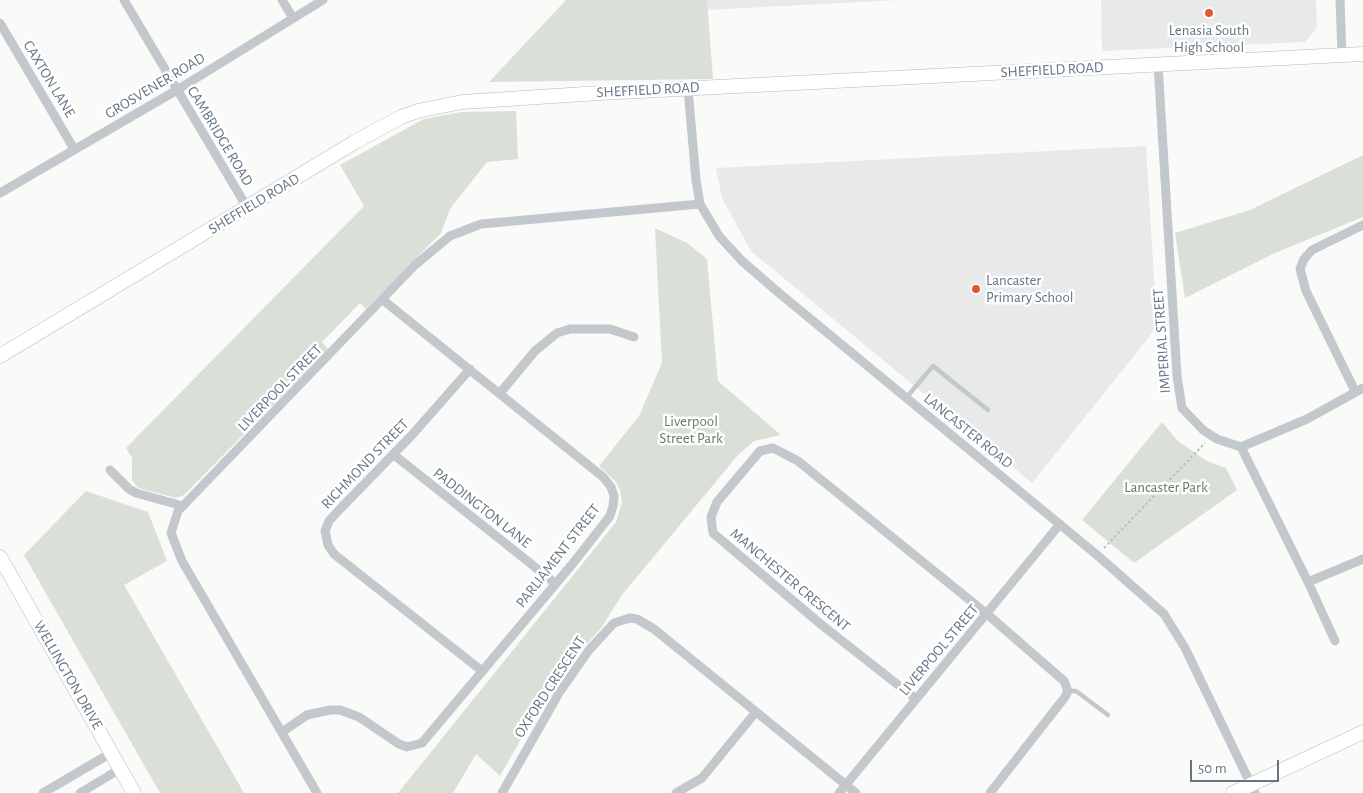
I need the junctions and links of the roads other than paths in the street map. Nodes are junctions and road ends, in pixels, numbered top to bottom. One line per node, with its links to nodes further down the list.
1 (124, 0): 11 (street, CAMBRIDGE ROAD)
2 (282, 0): 5 (street)
3 (324, 0): 5 (street, GROSVENER ROAD)
4 (1340, 0): 8 (street)
5 (293, 18): 11 (street, GROSVENER ROAD)
6 (0, 23): 12 (street, CAXTON LANE)
7 (1363, 54): 8 (street, SHEFFIELD ROAD)
8 (1342, 55): 9 (street, SHEFFIELD ROAD)
9 (1158, 64): 10 (street, SHEFFIELD ROAD); 25 (street, IMPERIAL STREET)
10 (688, 89): 14 (street, LANCASTER ROAD); 15 (street, SHEFFIELD ROAD)
11 (177, 90): 12 (street, GROSVENER ROAD); 15 (street, CAMBRIDGE ROAD)
12 (74, 149): 13 (street, GROSVENER ROAD)
13 (0, 193)
14 (700, 204): 17 (street, LIVERPOOL STREET); 23 (street, LANCASTER ROAD)
15 (248, 209): 19 (street, SHEFFIELD ROAD)
16 (1363, 225): 21 (street)
17 (383, 300): 20 (street, PARLIAMENT STREET); 28 (street, LIVERPOOL STREET)
18 (634, 337): 22 (street)
19 (0, 356)
20 (470, 369): 22 (street, PARLIAMENT STREET); 26 (street, RICHMOND STREET)
21 (1359, 389): 25 (street)
22 (500, 393): 33 (street, PARLIAMENT STREET)
23 (906, 398): 24 (lane); 29 (street, LANCASTER ROAD)
24 (988, 410)
25 (1241, 447): 32 (street)
26 (393, 454): 33 (street, PADDINGTON LANE); 36 (street, RICHMOND STREET)
27 (110, 470): 28 (street)
28 (183, 506): 41 (street, LIVERPOOL STREET)
29 (1060, 524): 34 (street, LIVERPOOL STREET); 46 (street, LANCASTER ROAD)
30 (0, 557): 43 (street, WELLINGTON DRIVE)
31 (1363, 559): 32 (street)
32 (1308, 582): 35 (street)
33 (555, 583): 36 (street, PARLIAMENT STREET)
34 (987, 614): 37 (street); 38 (street, LIVERPOOL STREET); 38 (street, MANCHESTER CRESCENT)
35 (1336, 641)
36 (482, 671): 41 (street, PARLIAMENT STREET)
37 (1068, 691): 40 (lane); 55 (street)
38 (916, 699): 45 (street, LIVERPOOL STREET)
39 (755, 713): 45 (street, OXFORD CRESCENT); 51 (street, OXFORD CRESCENT); 52 (street)
40 (1108, 715)
41 (282, 732): 50 (street, LIVERPOOL STREET)
42 (1363, 732): 46 (street)
43 (111, 753): 44 (street, WELLINGTON DRIVE); 47 (street)
44 (120, 769): 48 (street); 49 (street, WELLINGTON DRIVE)
45 (846, 784): 53 (street, LIVERPOOL STREET); 54 (street, OXFORD CRESCENT)
46 (1252, 789): 56 (street)
47 (43, 793)
48 (80, 793)
49 (134, 793)
50 (317, 793)
51 (502, 793)
52 (676, 793)
53 (839, 793)
54 (856, 793)
55 (990, 793)
56 (1234, 793)

